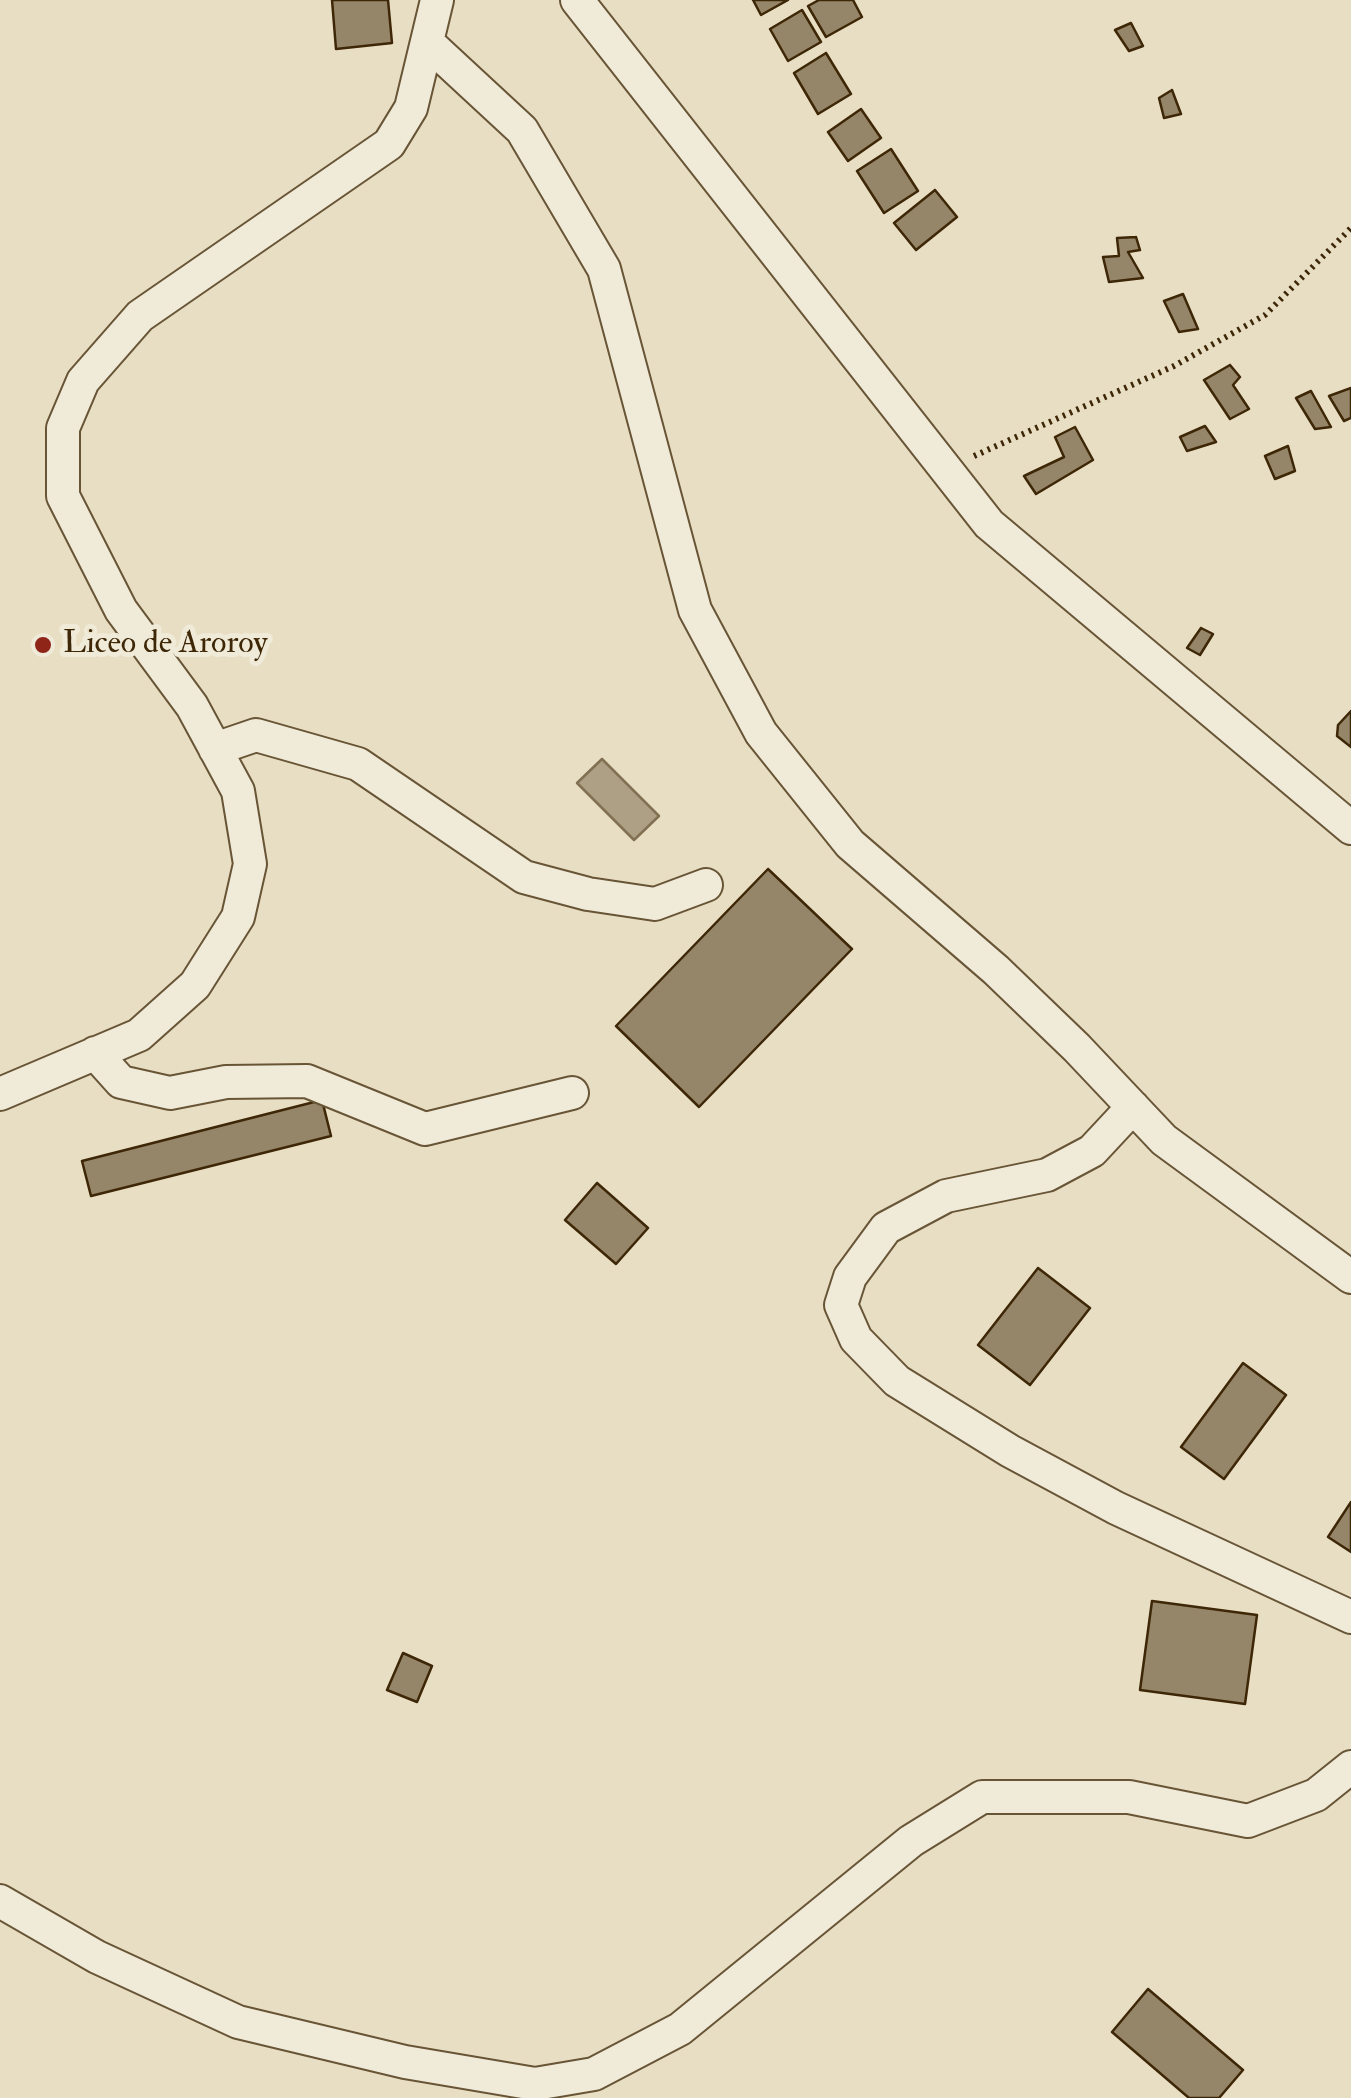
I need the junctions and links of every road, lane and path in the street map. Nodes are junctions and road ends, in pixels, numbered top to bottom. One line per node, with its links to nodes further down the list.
1 (437, 0): 3 (street)
2 (577, 0): 5 (street)
3 (427, 42): 6 (street); 12 (street)
4 (1351, 228): 5 (path)
5 (946, 468): 7 (street)
6 (215, 748): 8 (street); 9 (street)
7 (1351, 828)
8 (706, 884)
9 (95, 1054): 10 (street); 11 (street)
10 (572, 1093)
11 (0, 1094)
12 (1133, 1107): 13 (street); 14 (street)
13 (1351, 1276)
14 (1351, 1617)
15 (1351, 1767): 16 (street)
16 (0, 1901)

